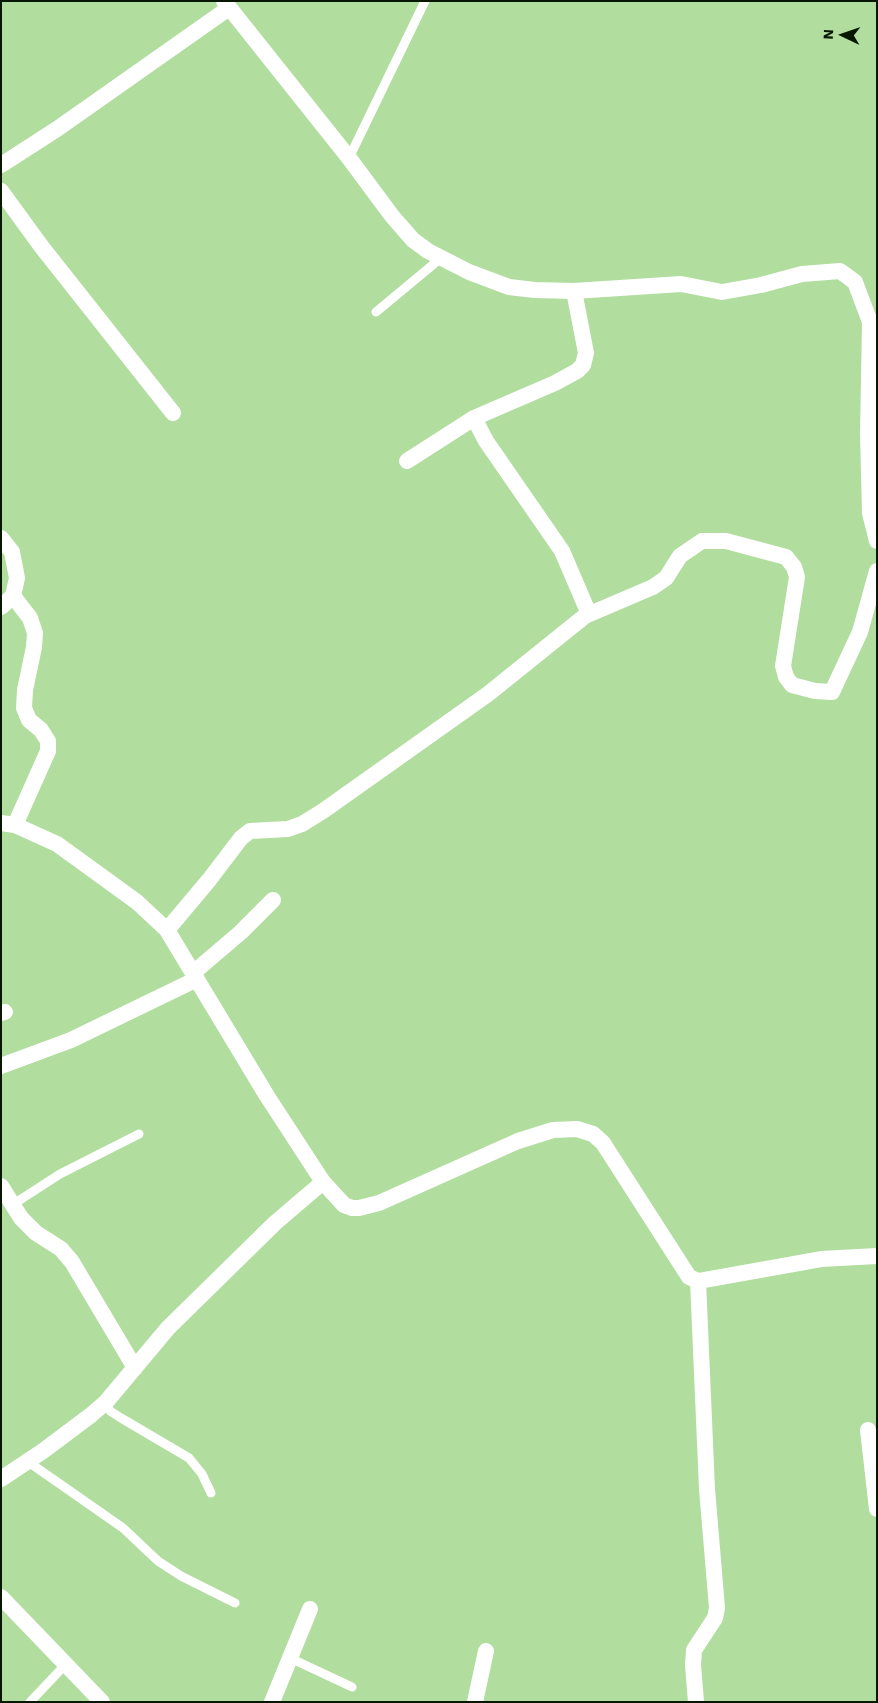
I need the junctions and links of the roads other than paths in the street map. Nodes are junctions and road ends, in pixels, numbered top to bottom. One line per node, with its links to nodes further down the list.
1 (425, 1): 3 (lane)
2 (227, 5): 3 (street); 4 (street)
3 (349, 158): 6 (street)
4 (1, 165)
5 (1, 191): 9 (street)
6 (440, 258): 7 (street); 8 (lane)
7 (574, 291): 10 (street); 13 (street)
8 (376, 312)
9 (173, 413)
10 (474, 418): 11 (street); 17 (street)
11 (407, 460)
12 (1, 538): 15 (street)
13 (877, 541)
14 (877, 571): 17 (street)
15 (14, 596): 16 (street); 18 (street)
16 (1, 607)
17 (589, 614): 20 (street)
18 (8, 824): 20 (street)
19 (273, 900): 21 (street)
20 (167, 930): 21 (street)
21 (195, 976): 22 (street); 24 (street)
22 (1, 1066)
23 (140, 1134): 26 (lane)
24 (323, 1182): 28 (street); 29 (street)
25 (1, 1186): 26 (street)
26 (12, 1205): 29 (street)
27 (877, 1256): 28 (street)
28 (698, 1281): 47 (street)
29 (135, 1368): 30 (street)
30 (106, 1402): 32 (street); 34 (lane)
31 (868, 1430): 35 (street)
32 (27, 1462): 33 (street); 37 (lane)
33 (1, 1479)
34 (211, 1493)
35 (877, 1509)
36 (1, 1597): 41 (street)
37 (234, 1603)
38 (310, 1609): 40 (street)
39 (486, 1651): 46 (street)
40 (290, 1658): 42 (lane); 45 (street)
41 (66, 1664): 43 (lane); 44 (street)
42 (352, 1687)
43 (30, 1702)
44 (102, 1702)
45 (272, 1702)
46 (475, 1702)
47 (696, 1702)

